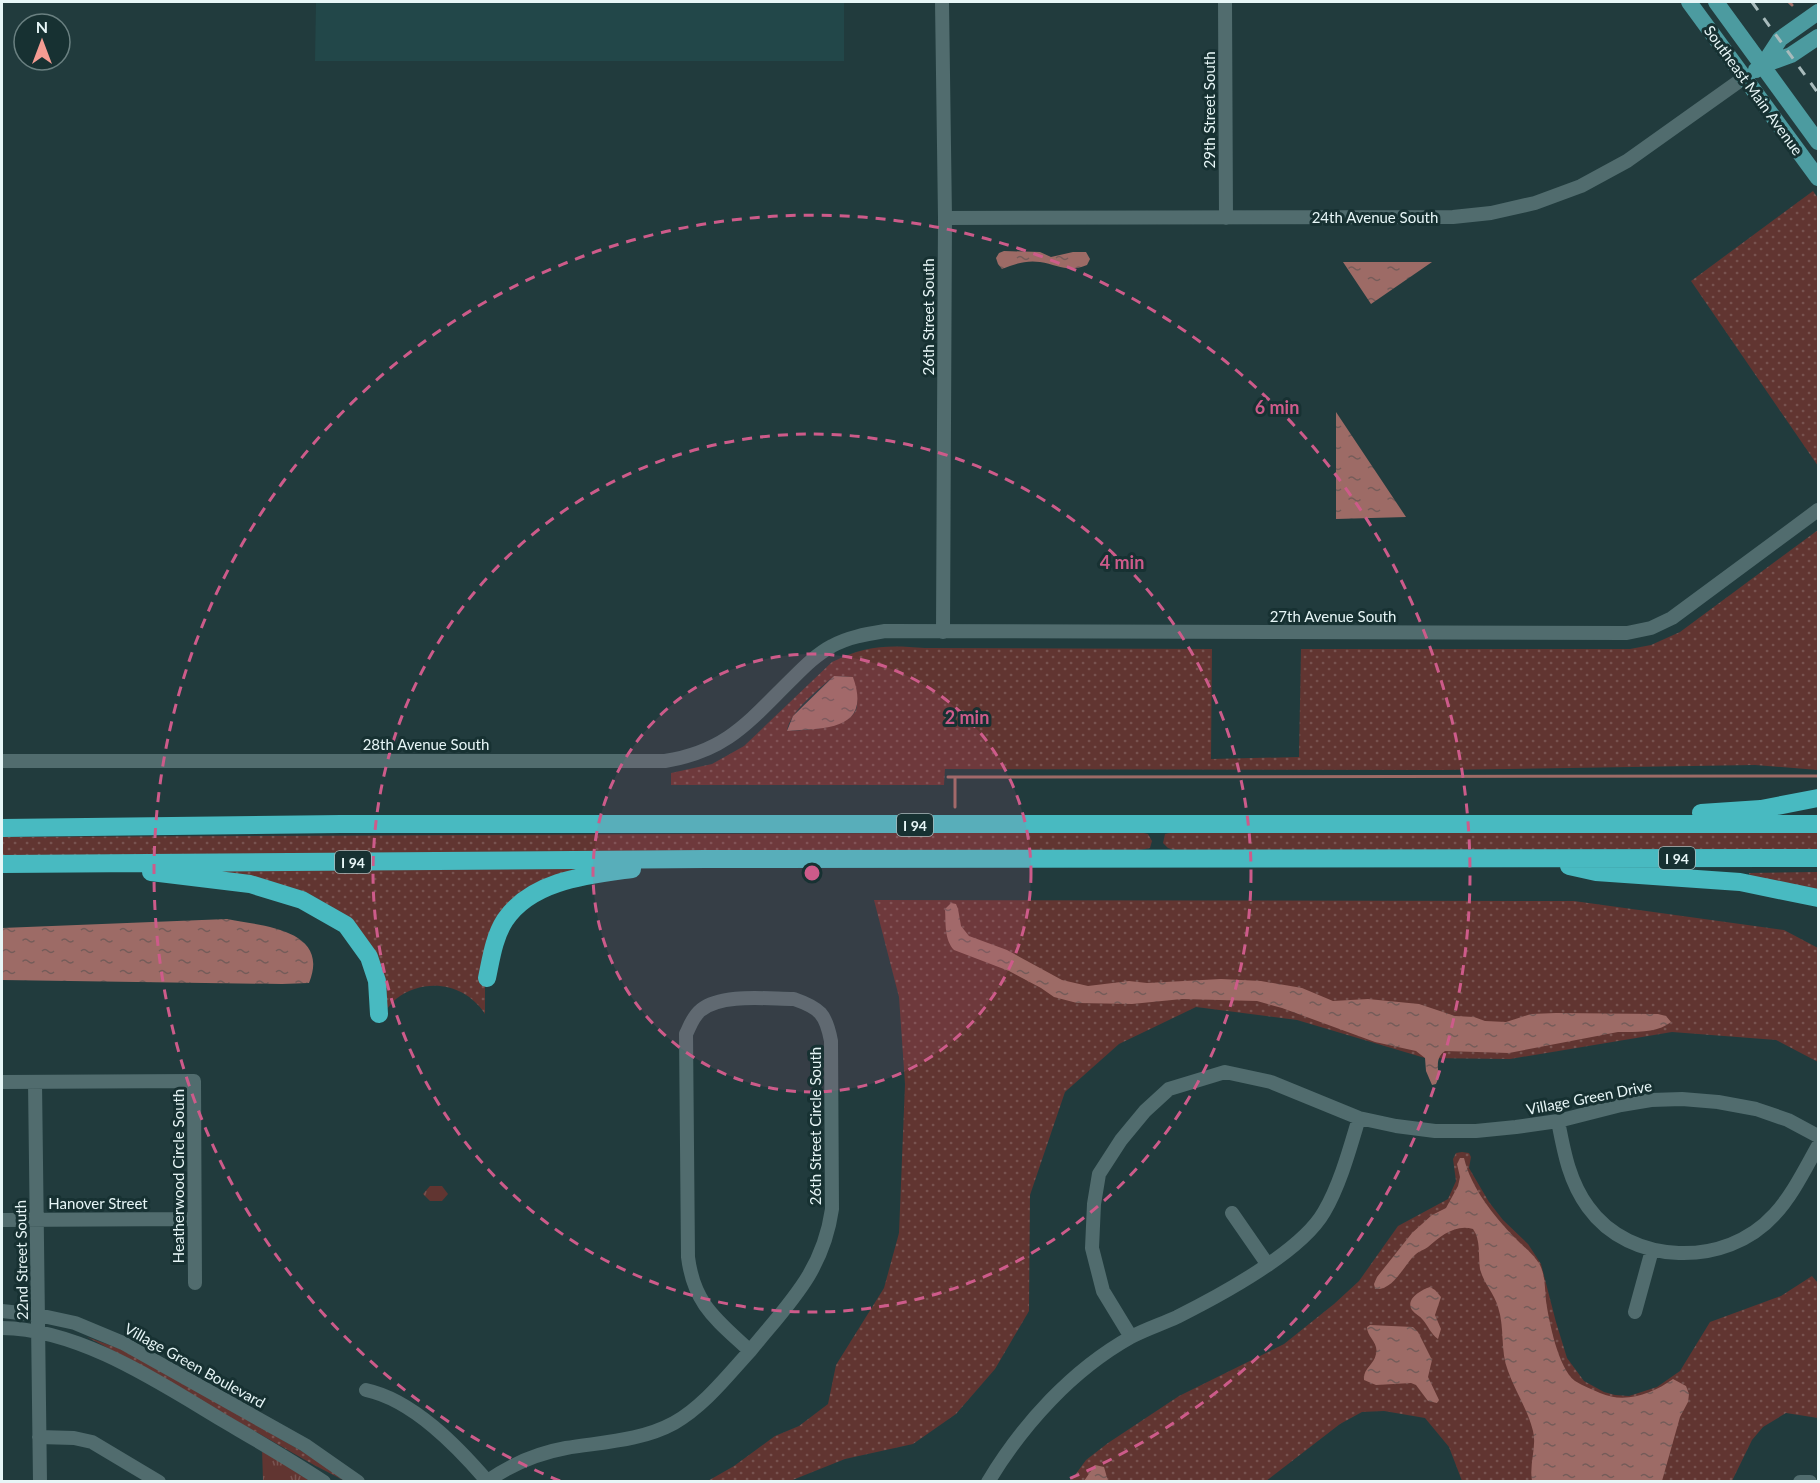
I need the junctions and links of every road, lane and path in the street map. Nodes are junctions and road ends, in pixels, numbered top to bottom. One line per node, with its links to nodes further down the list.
1 (942, 2): 11 (street, 26th Street South)
2 (1225, 2): 12 (street, 29th Street South)
3 (1689, 2): 8 (main road, Southeast Main Avenue)
4 (1716, 2): 7 (main road)
5 (1818, 12): 7 (main road, 24th Avenue South)
6 (1818, 37): 7 (main road, 24th Avenue South)
7 (1763, 65): 8 (main road, 24th Avenue South); 9 (main road)
8 (1745, 77): 10 (main road, Southeast Main Avenue); 12 (street, 24th Avenue South)
9 (1818, 142)
10 (1818, 178)
11 (945, 218): 12 (street, 24th Avenue South); 14 (street, 26th Street South)
12 (1226, 218)
13 (1818, 510): 14 (street, 27th Avenue South)
14 (943, 632): 15 (street, 27th Avenue South)
15 (814, 657): 16 (street, 28th Avenue South)
16 (2, 761)
17 (1818, 798): 18 (highway)
18 (1569, 824): 19 (highway, I 94); 20 (highway, I 94)
19 (1818, 824)
20 (2, 828)
21 (1818, 858): 23 (highway, I 94)
22 (705, 859): 23 (highway, I 94); 24 (highway, I 94); 27 (highway)
23 (1535, 859): 26 (highway)
24 (72, 863): 25 (highway, I 94); 28 (highway)
25 (2, 864)
26 (1818, 898)
27 (487, 978)
28 (379, 1014)
29 (2, 1082): 30 (street, Heatherwood Circle South)
30 (35, 1082): 36 (street, Heatherwood Circle South); 38 (street, 22nd Street South)
31 (1359, 1118): 32 (street, Village Green Drive); 40 (street); 47 (street, Village Green Drive)
32 (1558, 1121): 33 (street, Village Green Drive); 39 (street)
33 (1818, 1136)
34 (1818, 1146): 39 (street)
35 (1232, 1213): 40 (street)
36 (194, 1219): 38 (street, Hanover Street); 41 (street, Heatherwood Circle South)
37 (2, 1220): 38 (street, Hanover Street)
38 (37, 1220): 44 (street, 22nd Street South)
39 (1652, 1250): 43 (street)
40 (1268, 1264): 47 (street)
41 (195, 1283)
42 (2, 1311): 44 (street, Village Green Boulevard)
43 (1635, 1312)
44 (38, 1315): 46 (street, 22nd Street South); 55 (street, Village Green Boulevard)
45 (2, 1328): 46 (street)
46 (38, 1331): 50 (street, 22nd Street South); 51 (street)
47 (1131, 1337): 56 (street)
48 (750, 1351): 48 (street, 26th Street Circle South); 52 (street, 26th Street Circle South)
49 (366, 1390): 52 (street)
50 (39, 1437): 53 (street, 22nd Street South); 54 (street)
51 (319, 1478)
52 (487, 1481)
53 (40, 1482)
54 (159, 1482)
55 (358, 1482)
56 (988, 1482)
57 (1800, 1482): 58 (street)
58 (1809, 1482)

